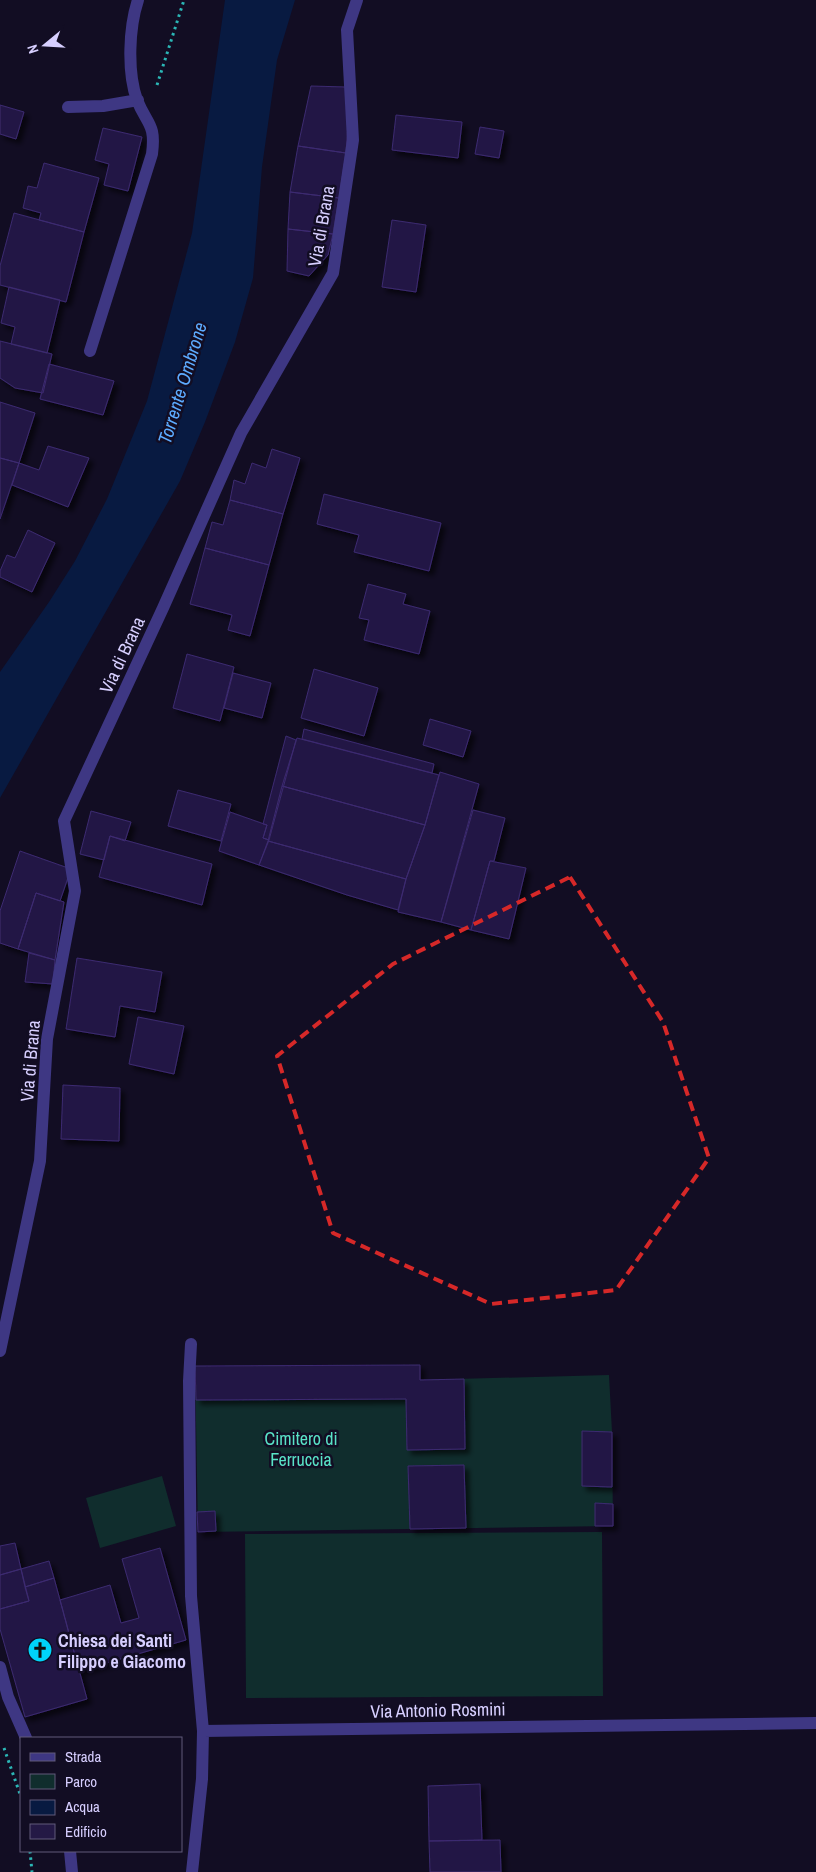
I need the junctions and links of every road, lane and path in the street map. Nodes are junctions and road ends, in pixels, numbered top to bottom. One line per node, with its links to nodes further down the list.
1 (138, 0): 4 (street)
2 (184, 0): 6 (path)
3 (357, 0): 9 (street, Via di Brana)
4 (138, 100): 5 (street); 6 (street)
5 (68, 107)
6 (147, 117): 7 (street)
7 (90, 351)
8 (191, 1344): 12 (street)
9 (0, 1351)
10 (0, 1667): 13 (street)
11 (816, 1723): 12 (street, Via Antonio Rosmini)
12 (202, 1731): 20 (street)
13 (26, 1737)
14 (2, 1740): 15 (path)
15 (20, 1795)
16 (30, 1852): 18 (path)
17 (70, 1852): 19 (street)
18 (32, 1872)
19 (72, 1872)
20 (192, 1872)

